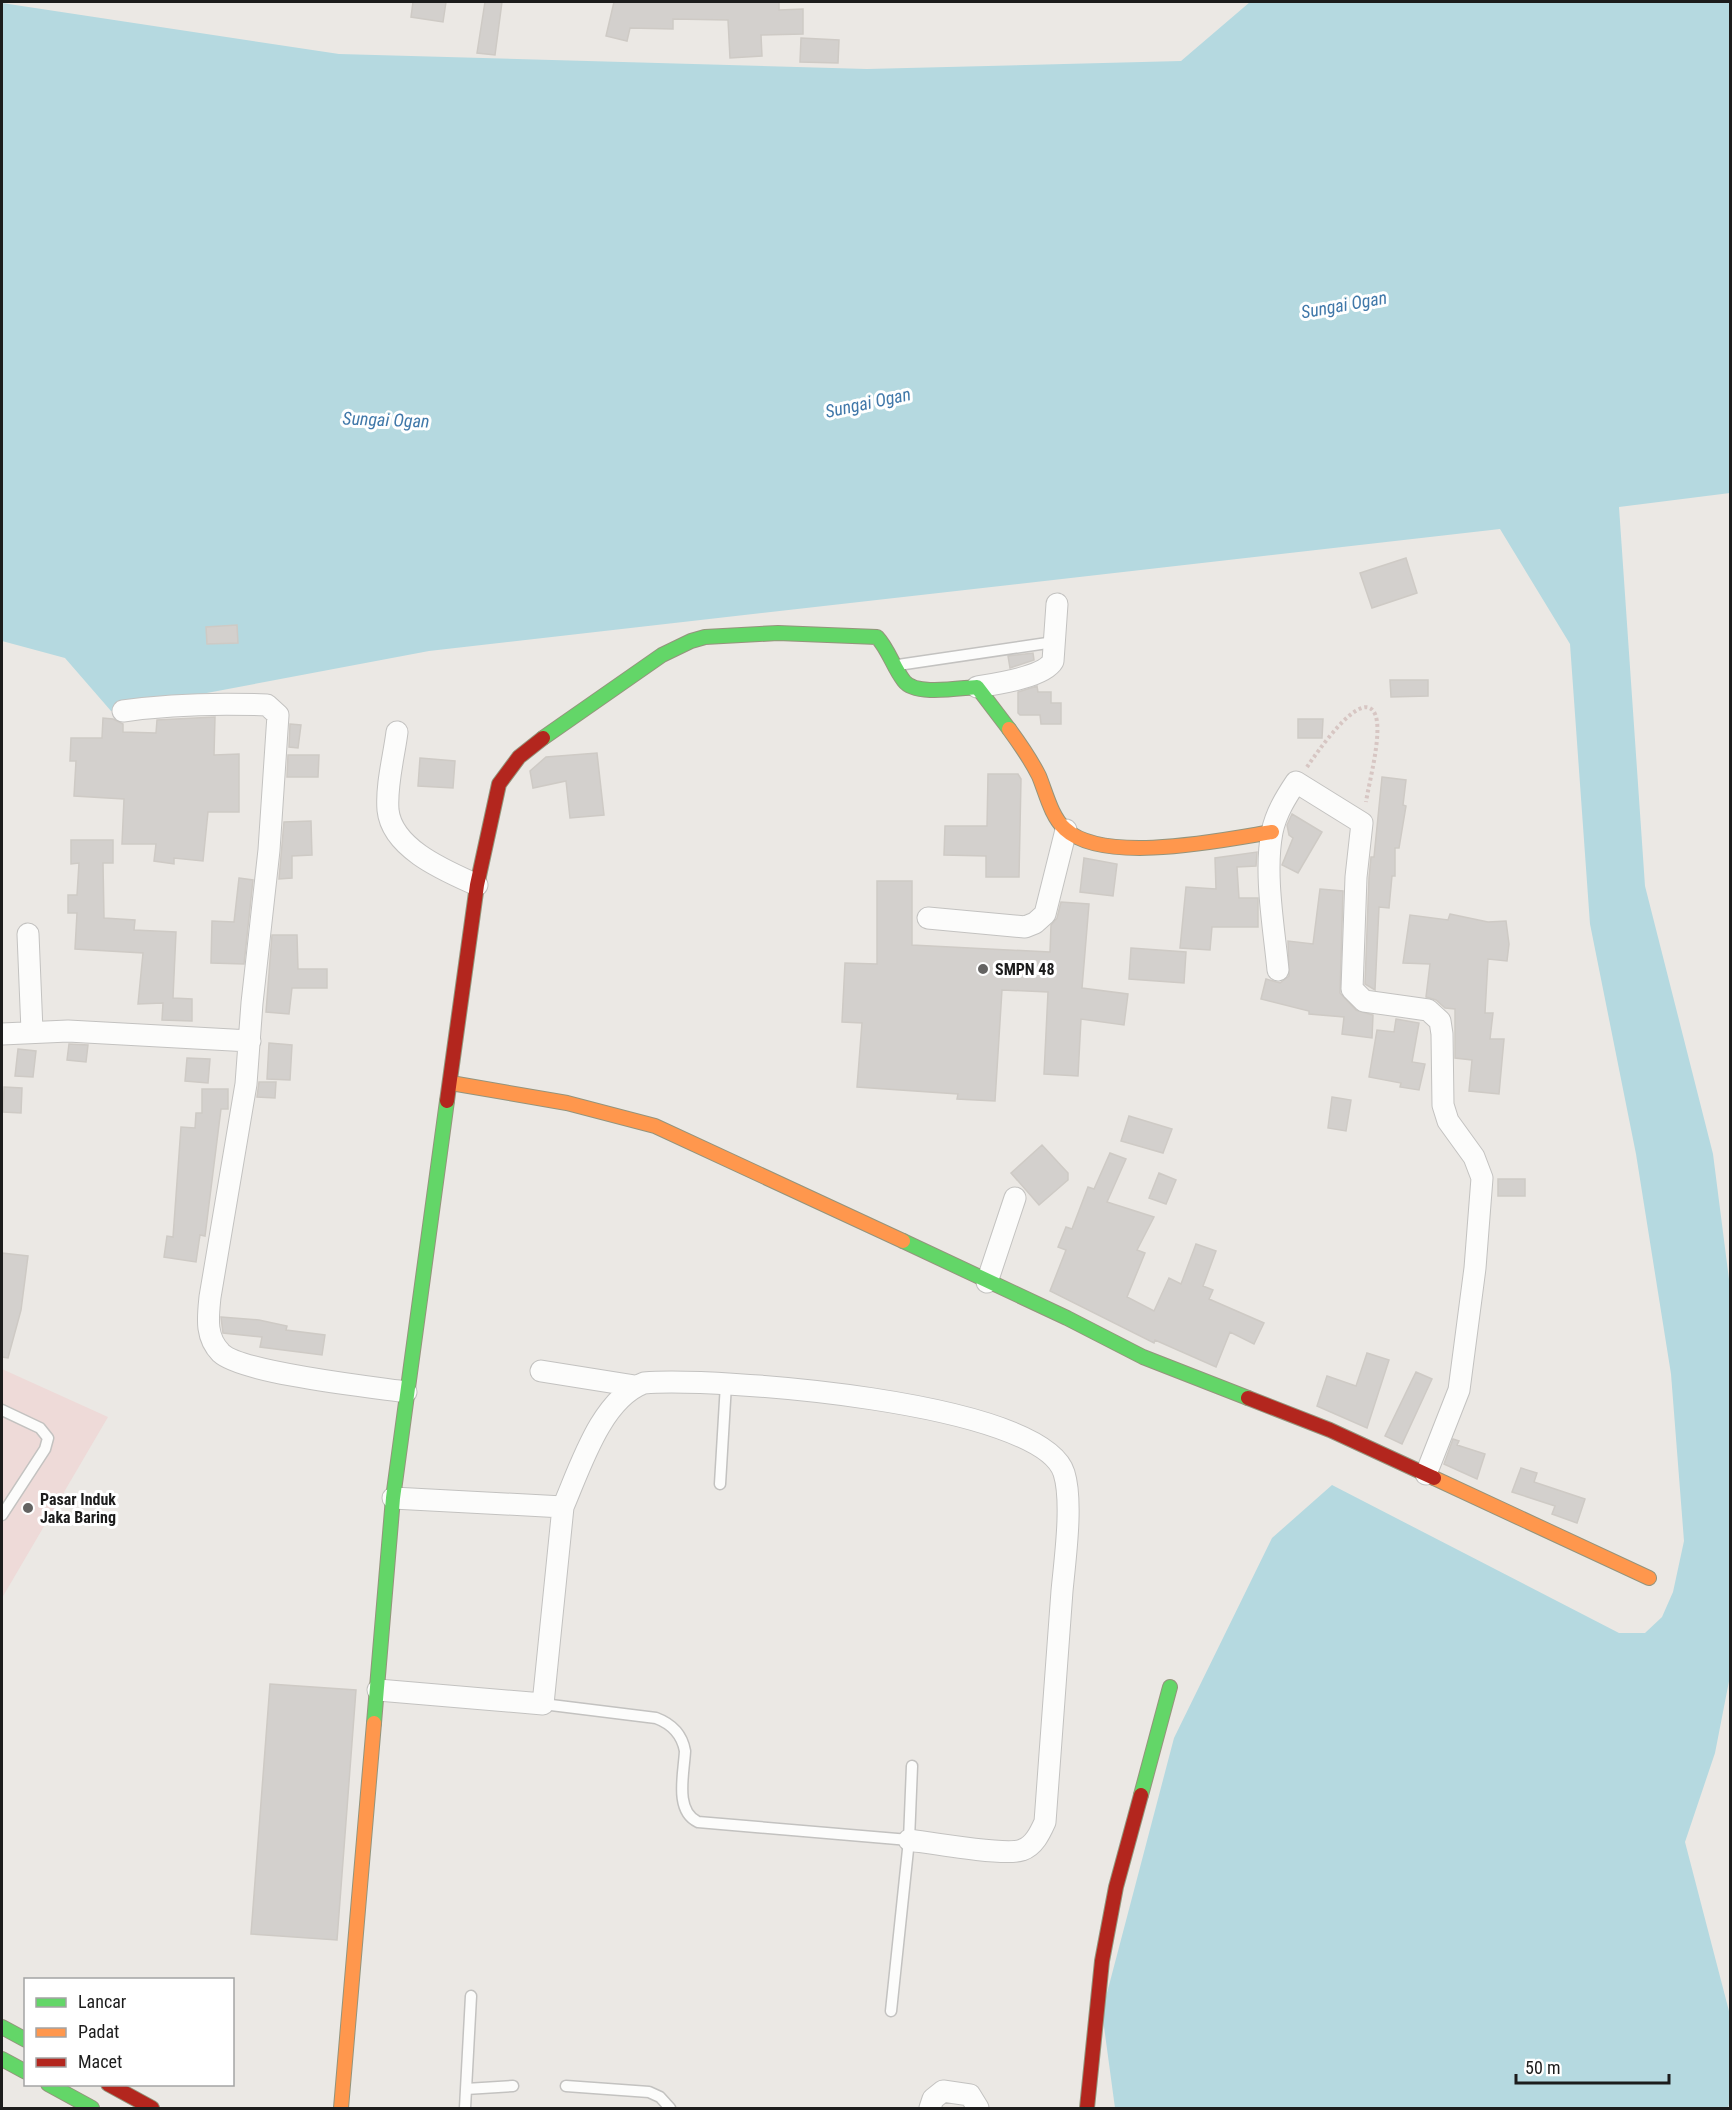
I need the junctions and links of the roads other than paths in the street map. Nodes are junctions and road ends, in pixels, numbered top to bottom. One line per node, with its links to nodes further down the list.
1 (1058, 604): 2 (street)
2 (1054, 642): 3 (lane); 4 (street)
3 (895, 666): 4 (street); 9 (street)
4 (977, 687): 7 (street)
5 (123, 711): 15 (street)
6 (397, 732): 9 (street)
7 (1066, 830): 8 (street); 10 (street)
8 (1272, 832): 12 (street); 24 (street)
9 (477, 885): 16 (street)
10 (928, 918)
11 (28, 934): 13 (street)
12 (1278, 970)
13 (32, 1031): 14 (street); 15 (street)
14 (2, 1034)
15 (250, 1041): 22 (street)
16 (451, 1083): 18 (street); 22 (street)
17 (1015, 1198): 18 (street)
18 (987, 1282): 24 (street)
19 (541, 1371): 21 (street)
20 (726, 1384): 21 (street); 25 (lane); 34 (street)
21 (635, 1386): 27 (street)
22 (406, 1392): 26 (street)
23 (2, 1410): 28 (lane)
24 (1426, 1474): 29 (street)
25 (720, 1484)
26 (393, 1498): 27 (street); 31 (street)
27 (563, 1507): 32 (street)
28 (2, 1515)
29 (1649, 1578)
30 (1170, 1687): 53 (street)
31 (378, 1690): 32 (street); 48 (street)
32 (543, 1704): 34 (lane)
33 (912, 1766): 34 (lane)
34 (909, 1840): 36 (lane)
35 (471, 1996): 45 (lane)
36 (891, 2011)
37 (2, 2027): 38 (street)
38 (24, 2039)
39 (2, 2059): 40 (street)
40 (24, 2071)
41 (50, 2086): 46 (street)
42 (110, 2086): 47 (street)
43 (513, 2086): 45 (lane)
44 (566, 2086): 50 (lane)
45 (466, 2089): 49 (lane)
46 (92, 2109)
47 (152, 2109)
48 (341, 2109)
49 (465, 2109)
50 (670, 2109)
51 (930, 2109): 52 (street)
52 (978, 2109)
53 (1087, 2109)

